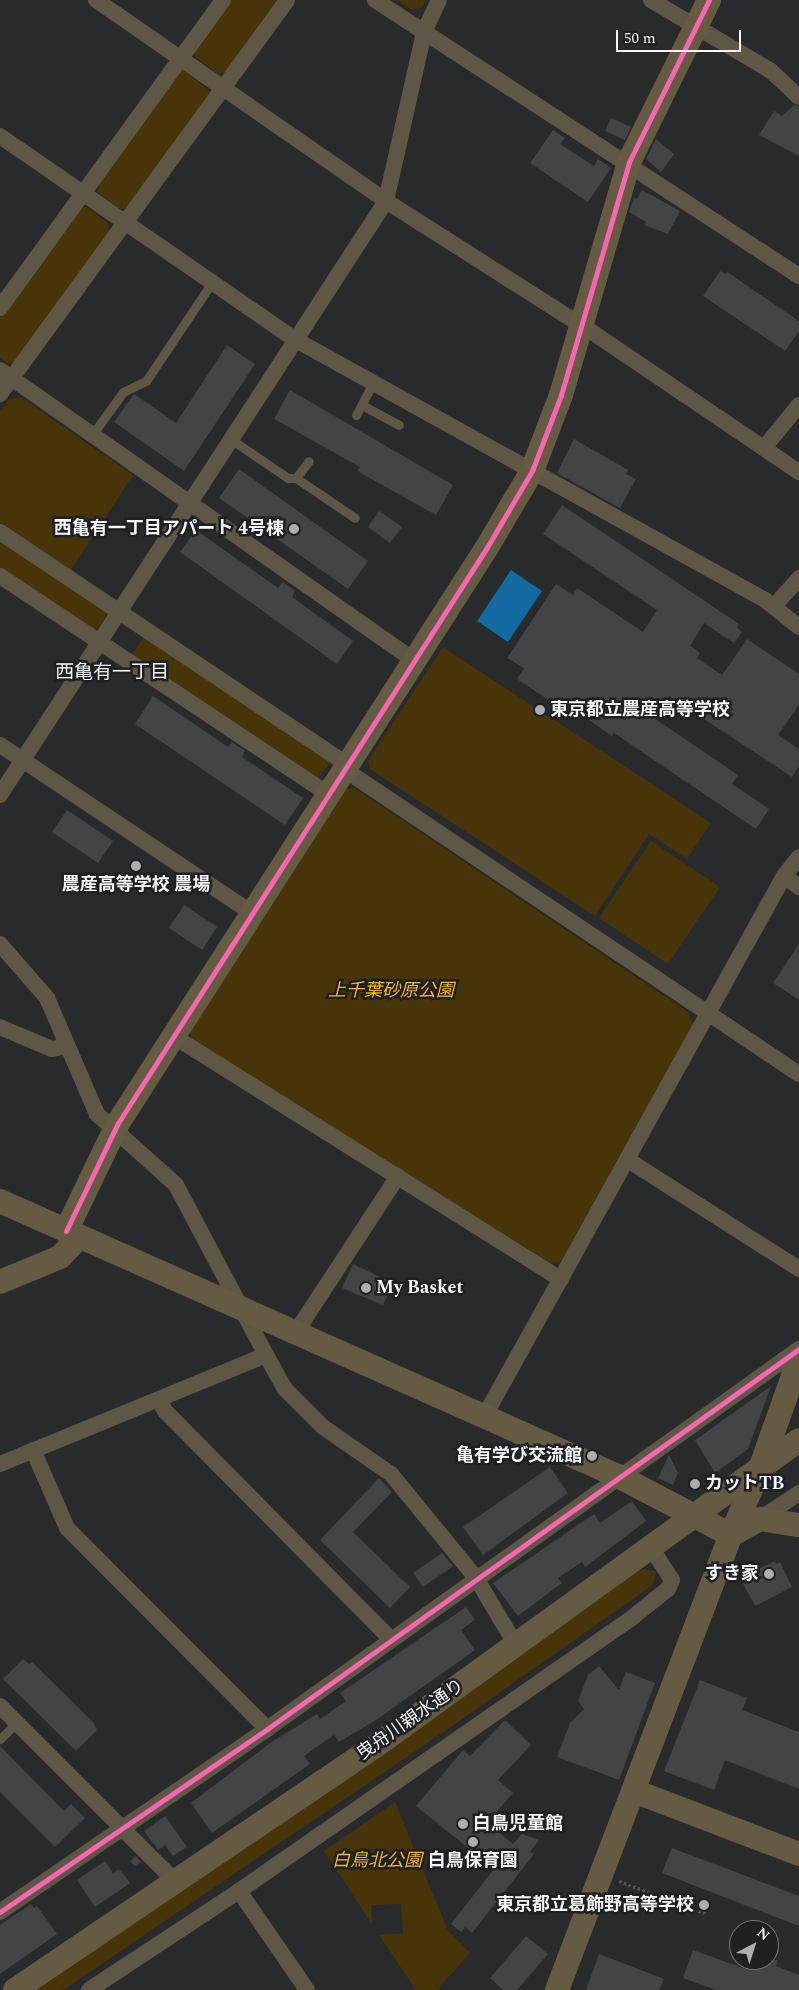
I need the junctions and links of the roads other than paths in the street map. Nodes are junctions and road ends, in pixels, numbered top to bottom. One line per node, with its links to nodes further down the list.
1 (96, 0): 10 (street)
2 (223, 0): 10 (street)
3 (287, 0): 11 (street)
4 (376, 0): 9 (street)
5 (439, 0): 9 (street)
6 (651, 0): 8 (street)
7 (709, 0): 8 (street)
8 (695, 26): 12 (street); 14 (street)
9 (424, 32): 14 (street); 16 (street)
10 (181, 59): 11 (street); 15 (street)
11 (223, 91): 16 (street); 17 (street)
12 (799, 97)
13 (0, 136): 15 (street)
14 (629, 162): 18 (street); 21 (street)
15 (83, 194): 17 (street); 20 (street)
16 (386, 201): 21 (street); 22 (street)
17 (124, 224): 19 (street); 23 (street)
18 (799, 276)
19 (211, 284): 22 (street); 30 (lane)
20 (0, 308)
21 (581, 326): 32 (street); 34 (street)
22 (296, 340): 24 (street); 31 (street)
23 (6, 374): 25 (street); 30 (street)
24 (373, 383): 26 (lane); 34 (street)
25 (0, 394)
26 (362, 405): 28 (lane); 29 (lane)
27 (799, 405): 32 (street)
28 (356, 415)
29 (398, 425)
30 (92, 435): 37 (street)
31 (232, 440): 36 (lane); 37 (street)
32 (764, 448): 35 (street)
33 (309, 461): 36 (lane)
34 (532, 471): 42 (street); 46 (street)
35 (799, 472)
36 (296, 478): 38 (lane)
37 (190, 503): 43 (street); 46 (street)
38 (355, 518)
39 (0, 532): 43 (street)
40 (0, 576): 45 (street)
41 (799, 578): 42 (street)
42 (774, 606): 44 (street)
43 (120, 612): 45 (street); 49 (street)
44 (799, 627)
45 (100, 643): 48 (street); 50 (street)
46 (415, 661): 49 (street)
47 (0, 745): 48 (street)
48 (22, 760): 51 (street); 55 (street)
49 (346, 767): 50 (street); 57 (street)
50 (329, 794): 55 (street)
51 (0, 795)
52 (799, 857): 53 (street)
53 (784, 876): 54 (street); 57 (street)
54 (799, 886)
55 (253, 914): 59 (street)
56 (0, 944): 60 (street)
57 (708, 1014): 61 (street); 63 (street)
58 (0, 1027): 60 (street)
59 (173, 1036): 62 (street); 64 (street)
60 (67, 1046): 62 (street)
61 (799, 1074)
62 (113, 1130): 66 (street); 70 (street)
63 (628, 1160): 67 (street); 68 (street)
64 (398, 1176): 68 (street); 71 (street)
65 (0, 1201): 66 (street)
66 (73, 1234): 69 (street); 70 (street)
67 (799, 1269)
68 (561, 1279): 76 (street)
69 (0, 1282)
70 (242, 1309): 71 (street); 73 (street)
71 (296, 1332): 76 (street)
72 (799, 1349): 81 (street)
73 (266, 1355): 75 (street); 88 (street)
74 (799, 1359): 80 (street)
75 (159, 1400): 78 (street); 89 (street)
76 (484, 1417): 81 (street)
77 (799, 1440): 80 (street, 曳舟川親水通り)
78 (34, 1450): 79 (street); 93 (street)
79 (0, 1464)
80 (761, 1466): 83 (street, 曳舟川親水通り); 86 (street)
81 (618, 1476): 83 (street); 88 (street)
82 (799, 1493): 84 (street)
83 (697, 1515): 86 (street); 87 (street, 曳舟川親水通り)
84 (760, 1519): 85 (street); 86 (street)
85 (799, 1525)
86 (731, 1535): 95 (street)
87 (651, 1548): 90 (street, 曳舟川親水通り); 99 (street)
88 (476, 1578): 89 (street); 90 (street)
89 (391, 1639): 93 (street)
90 (516, 1645): 98 (street, 曳舟川親水通り)
91 (0, 1706): 92 (street)
92 (17, 1722): 94 (lane); 96 (street)
93 (267, 1729): 96 (street)
94 (0, 1739)
95 (634, 1791): 97 (street); 104 (street)
96 (123, 1828): 98 (street); 100 (street)
97 (799, 1854)
98 (176, 1882): 101 (street, 曳舟川親水通り)
99 (239, 1891): 102 (street); 103 (street)
100 (0, 1912)
101 (15, 1990)
102 (89, 1990)
103 (307, 1990)
104 (557, 1990)

